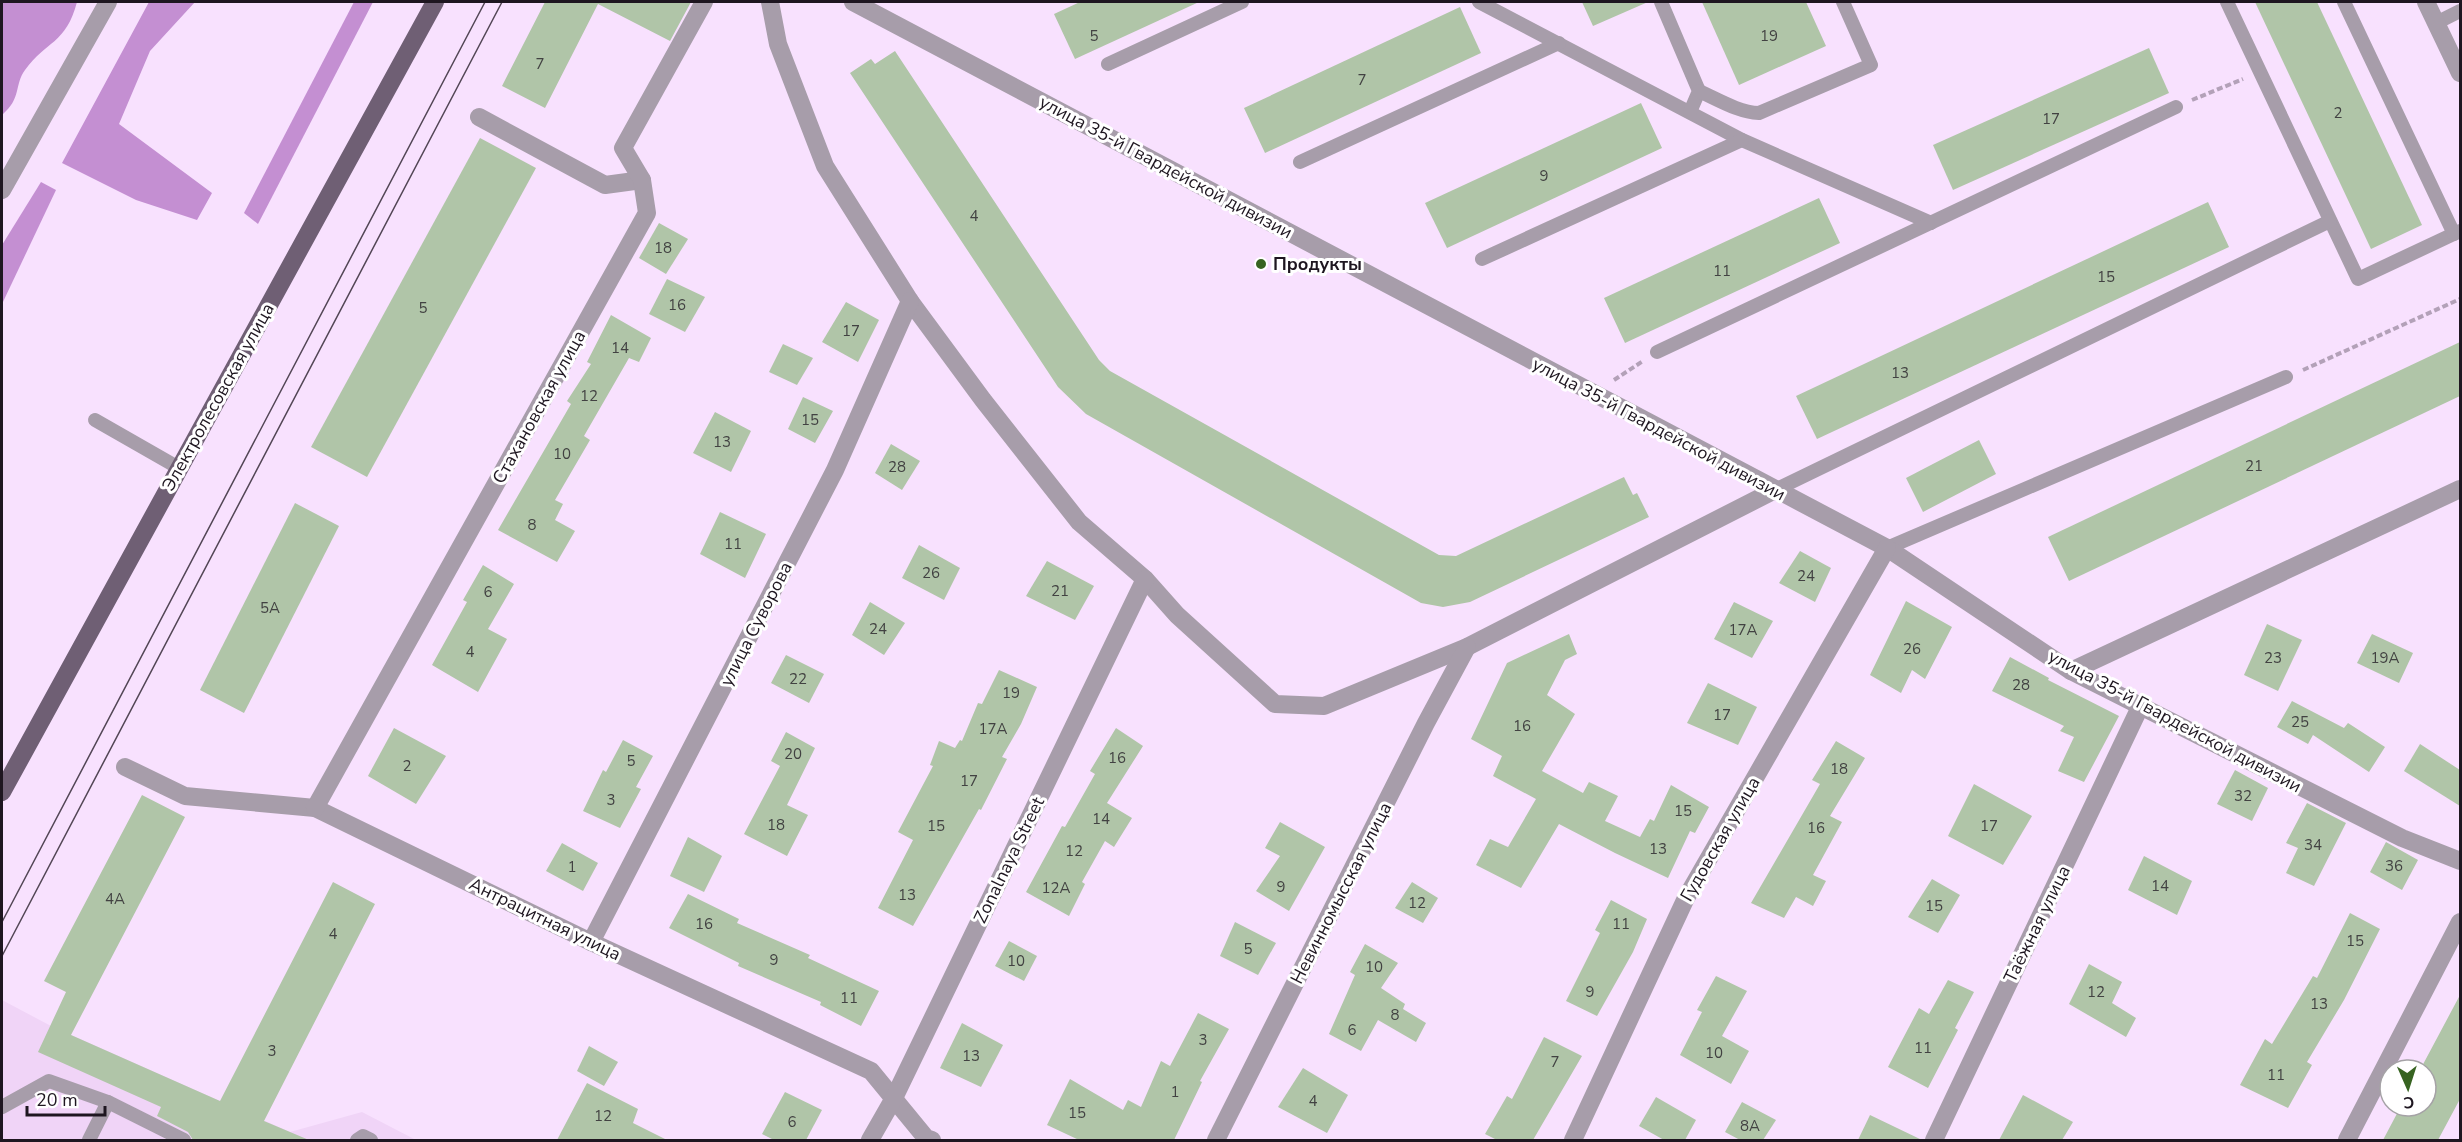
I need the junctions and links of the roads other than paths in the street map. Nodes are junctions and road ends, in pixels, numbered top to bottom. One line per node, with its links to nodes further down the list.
1 (108, 2): 25 (street)
2 (435, 2): 34 (main road, Электролесовская улица)
3 (704, 2): 24 (street, Стахановская улица)
4 (770, 2): 30 (street)
5 (853, 2): 36 (street, улица 35-й Гвардейской дивизии)
6 (1242, 2): 16 (lane)
7 (1479, 2): 15 (lane)
8 (1662, 2): 18 (lane)
9 (1843, 2): 18 (lane)
10 (2227, 2): 26 (lane)
11 (2344, 2): 28 (lane)
12 (2426, 2): 14 (street)
13 (2460, 11): 14 (lane)
14 (2436, 23): 17 (street)
15 (1558, 43): 20 (lane); 23 (lane)
16 (1108, 64)
17 (2460, 73)
18 (1699, 91): 20 (lane)
19 (2176, 107): 27 (lane)
20 (1690, 112): 22 (lane)
21 (479, 117): 24 (street)
22 (1742, 140): 27 (lane); 29 (lane)
23 (1300, 162)
24 (642, 180): 44 (street, Стахановская улица)
25 (2, 190)
26 (2330, 221): 28 (lane); 36 (lane)
27 (1931, 223): 31 (lane)
28 (2457, 232)
29 (1482, 259)
30 (910, 301): 38 (street); 47 (street, улица Суворова)
31 (1657, 352)
32 (2286, 377): 37 (lane)
33 (95, 420): 34 (lane)
34 (179, 468): 43 (main road, Электролесовская улица)
35 (2460, 489): 40 (street)
36 (1775, 490): 37 (street, улица 35-й Гвардейской дивизии); 39 (street)
37 (1887, 548): 40 (street, улица 35-й Гвардейской дивизии); 58 (street, Гудовская улица)
38 (1145, 579): 39 (street); 48 (street, Zonalnaya Street)
39 (1467, 647): 57 (street, Невинномысская улица)
40 (2071, 671): 41 (street, улица 35-й Гвардейской дивизии)
41 (2140, 707): 45 (street, улица 35-й Гвардейской дивизии); 59 (street, Таёжная улица)
42 (125, 767): 44 (street, Антрацитная улица)
43 (2, 792)
44 (315, 808): 47 (street, Антрацитная улица)
45 (2460, 861)
46 (2460, 922): 60 (street)
47 (591, 942): 48 (street, Антрацитная улица)
48 (894, 1098): 55 (street, Zonalnaya Street); 56 (street, Антрацитная улица)
49 (108, 1102): 50 (lane); 51 (lane); 52 (lane)
50 (2, 1107)
51 (89, 1140)
52 (184, 1140)
53 (357, 1140): 54 (lane)
54 (371, 1140)
55 (870, 1140)
56 (932, 1140)
57 (1216, 1140)
58 (1573, 1140)
59 (1934, 1140)
60 (2347, 1140)

